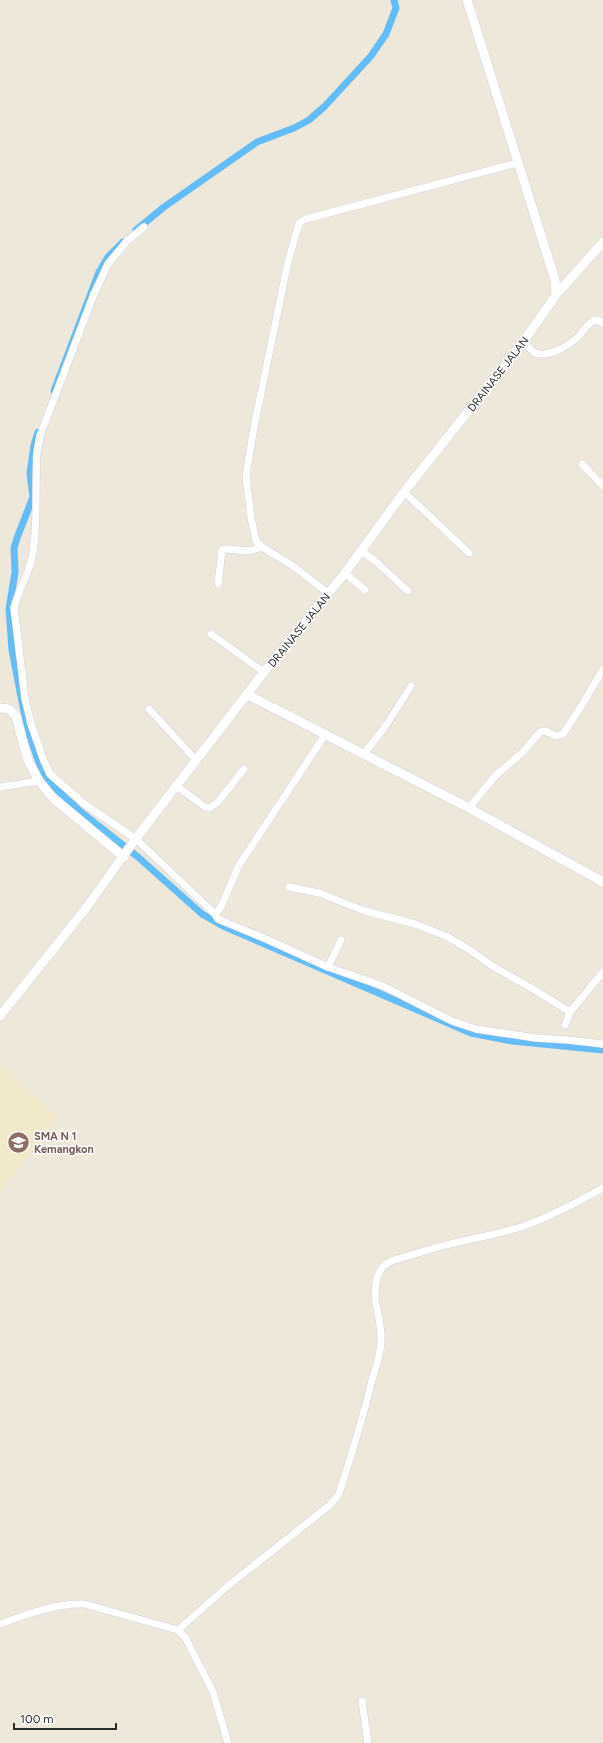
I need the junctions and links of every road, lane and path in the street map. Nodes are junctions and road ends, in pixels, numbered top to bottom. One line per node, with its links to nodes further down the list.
1 (467, 0): 2 (street)
2 (517, 163): 5 (street); 11 (street)
3 (144, 227): 34 (street)
4 (603, 242): 5 (street, DRAINASE JALAN)
5 (556, 295): 7 (street, DRAINASE JALAN)
6 (603, 324): 7 (street)
7 (523, 342): 10 (street, DRAINASE JALAN)
8 (582, 464): 9 (street)
9 (603, 486)
10 (404, 492): 12 (street, DRAINASE JALAN); 13 (street)
11 (262, 547): 15 (street); 18 (street)
12 (361, 551): 14 (street, DRAINASE JALAN); 17 (street)
13 (469, 554)
14 (344, 573): 16 (street); 18 (street, DRAINASE JALAN)
15 (218, 584)
16 (365, 590)
17 (408, 591)
18 (328, 593): 21 (street, DRAINASE JALAN)
19 (211, 634): 21 (street)
20 (603, 670): 33 (street)
21 (264, 672): 23 (street, DRAINASE JALAN)
22 (411, 686): 27 (street)
23 (248, 695): 26 (street); 28 (street, DRAINASE JALAN)
24 (0, 708): 30 (street)
25 (149, 709): 28 (street)
26 (325, 735): 27 (street); 38 (street)
27 (364, 754): 33 (street)
28 (197, 761): 32 (street, DRAINASE JALAN)
29 (244, 769): 32 (street)
30 (39, 780): 31 (street); 35 (street)
31 (0, 786)
32 (178, 787): 34 (street, DRAINASE JALAN)
33 (469, 808): 36 (street)
34 (135, 840): 35 (street, DRAINASE JALAN); 38 (street)
35 (124, 857): 43 (street, DRAINASE JALAN)
36 (603, 881)
37 (289, 887): 42 (street)
38 (215, 914): 40 (street)
39 (341, 940): 40 (street)
40 (328, 967): 45 (street)
41 (603, 972): 42 (street)
42 (570, 1012): 44 (street)
43 (0, 1016)
44 (565, 1025)
45 (603, 1044)
46 (603, 1188): 48 (street)
47 (0, 1624): 48 (street)
48 (178, 1630): 50 (street)
49 (362, 1701): 51 (street)
50 (228, 1743)
51 (367, 1743)

